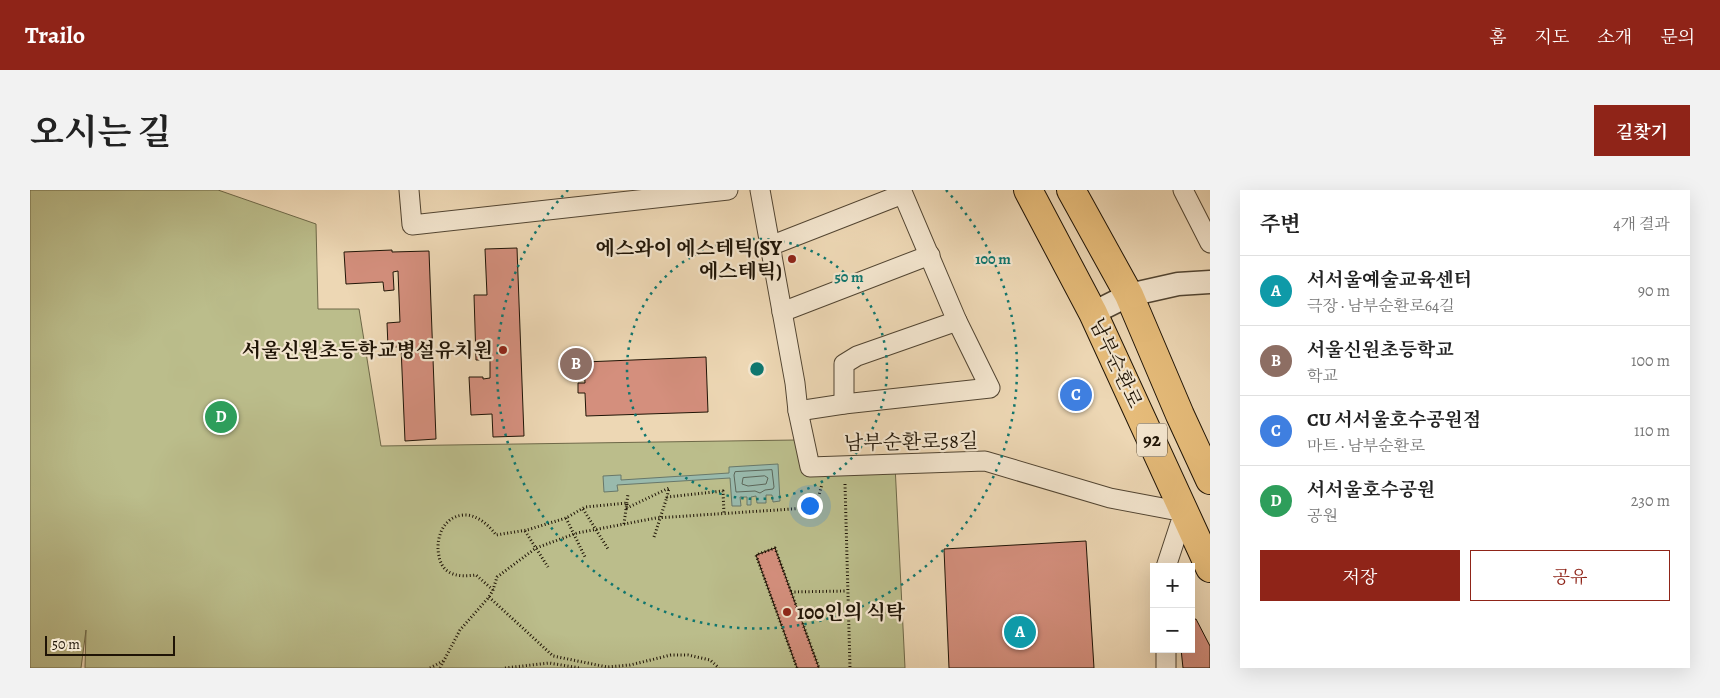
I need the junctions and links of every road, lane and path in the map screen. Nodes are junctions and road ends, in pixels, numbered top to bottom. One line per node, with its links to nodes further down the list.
1 (409, 190): 2 (street)
2 (728, 190)
3 (760, 190): 8 (street, 남부순환로58길)
4 (1028, 190): 13 (main road, 남부순환로 / 92)
5 (1071, 190): 11 (main road, 남부순환로 / 92)
6 (1183, 190): 7 (street)
7 (1210, 242)
8 (770, 246): 9 (street); 12 (street, 남부순환로58길)
9 (930, 255): 12 (street); 14 (street)
10 (1210, 282): 11 (street)
11 (1128, 295): 13 (street); 18 (main road, 남부순환로 / 92)
12 (782, 312): 16 (street, 남부순환로58길)
13 (1093, 313): 17 (main road, 남부순환로 / 92)
14 (958, 322): 15 (street, 남부순환로58길); 15 (street, 남부순환로58길)
15 (844, 404): 16 (street, 남부순환로58길)
16 (798, 411): 26 (street, 남부순환로58길)
17 (1146, 428): 21 (main road); 26 (main road, 남부순환로 / 92)
18 (1210, 480)
19 (822, 481): 27 (path)
20 (845, 481): 42 (path)
21 (1210, 485)
22 (628, 494): 24 (path)
23 (667, 496): 24 (path); 27 (path); 29 (path)
24 (627, 503): 25 (path); 30 (path)
25 (583, 509): 28 (path); 31 (path)
26 (1184, 512): 38 (street); 40 (main road, 남부순환로 / 92)
27 (724, 514): 29 (path)
28 (566, 518): 32 (path); 33 (path)
29 (660, 518): 30 (path); 34 (path)
30 (624, 524): 31 (path)
31 (595, 529): 33 (path); 36 (path)
32 (524, 531): 35 (path); 41 (path)
33 (574, 534): 35 (path); 37 (path)
34 (654, 537)
35 (536, 548): 39 (path); 41 (path)
36 (608, 549)
37 (585, 557)
38 (1167, 563)
39 (548, 567)
40 (1210, 568)
41 (493, 590): 44 (path)
42 (847, 591): 43 (path); 54 (path)
43 (791, 592): 52 (path); 53 (path)
44 (489, 597): 46 (path); 51 (path)
45 (1166, 653): 55 (street)
46 (444, 660): 47 (path); 48 (path)
47 (430, 668)
48 (440, 668)
49 (505, 668): 50 (path)
50 (580, 668)
51 (719, 668)
52 (797, 668)
53 (819, 668)
54 (850, 668)
55 (1166, 668)

